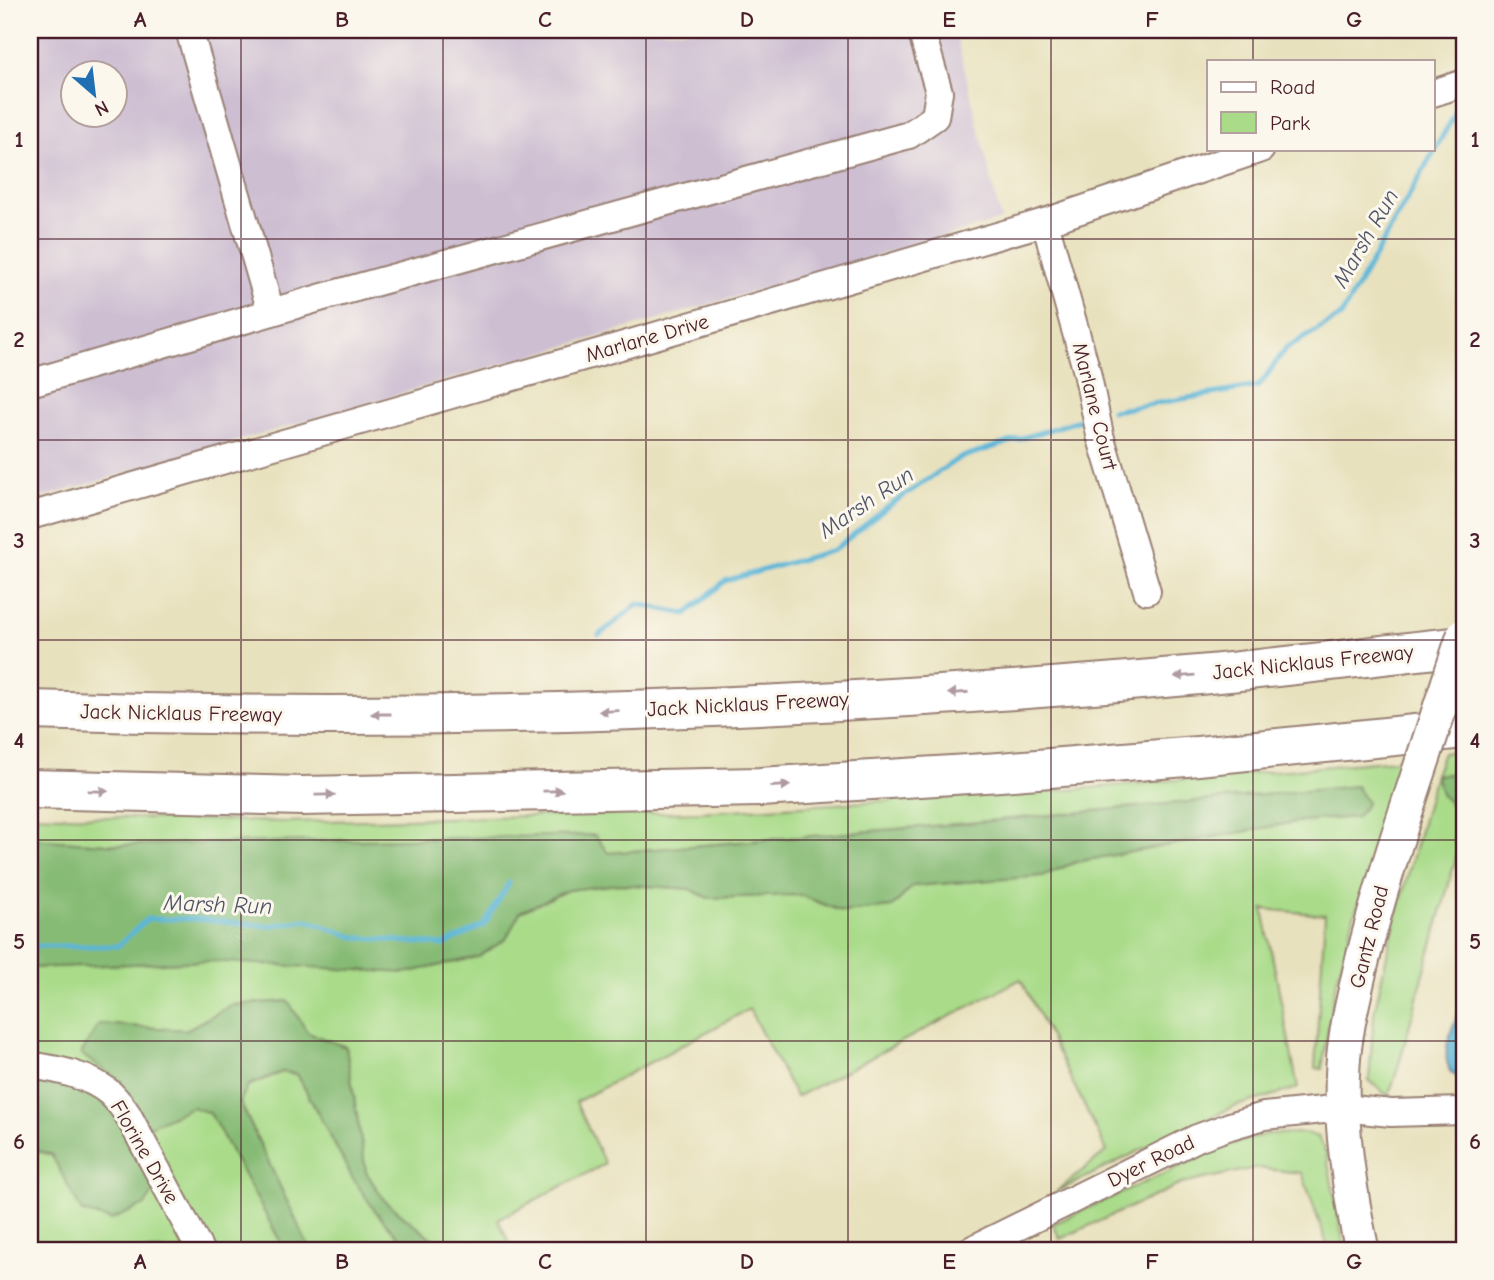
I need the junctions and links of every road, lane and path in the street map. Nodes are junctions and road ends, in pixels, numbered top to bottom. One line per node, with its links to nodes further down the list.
1 (189, 30): 7 (street)
2 (921, 30): 7 (street)
3 (1464, 83): 4 (street)
4 (1434, 93)
5 (1258, 150): 6 (street, Marlane Drive)
6 (1045, 222): 9 (street, Marlane Drive); 10 (street, Marlane Court)
7 (271, 312): 8 (street)
8 (30, 383)
9 (30, 516)
10 (1147, 591)
11 (1464, 635): 17 (main road, Gantz Road, bridge)
12 (1464, 646): 13 (highway, Jack Nicklaus Freeway, one-way to 13)
13 (30, 710)
14 (1464, 729): 15 (highway, one-way to 14)
15 (30, 789)
16 (30, 1065): 19 (street, Florine Drive)
17 (1343, 1108): 18 (street, Dyer Road); 20 (street, Dyer Road); 21 (main road, Gantz Road)
18 (1464, 1111)
19 (200, 1250)
20 (971, 1250)
21 (1362, 1250)

